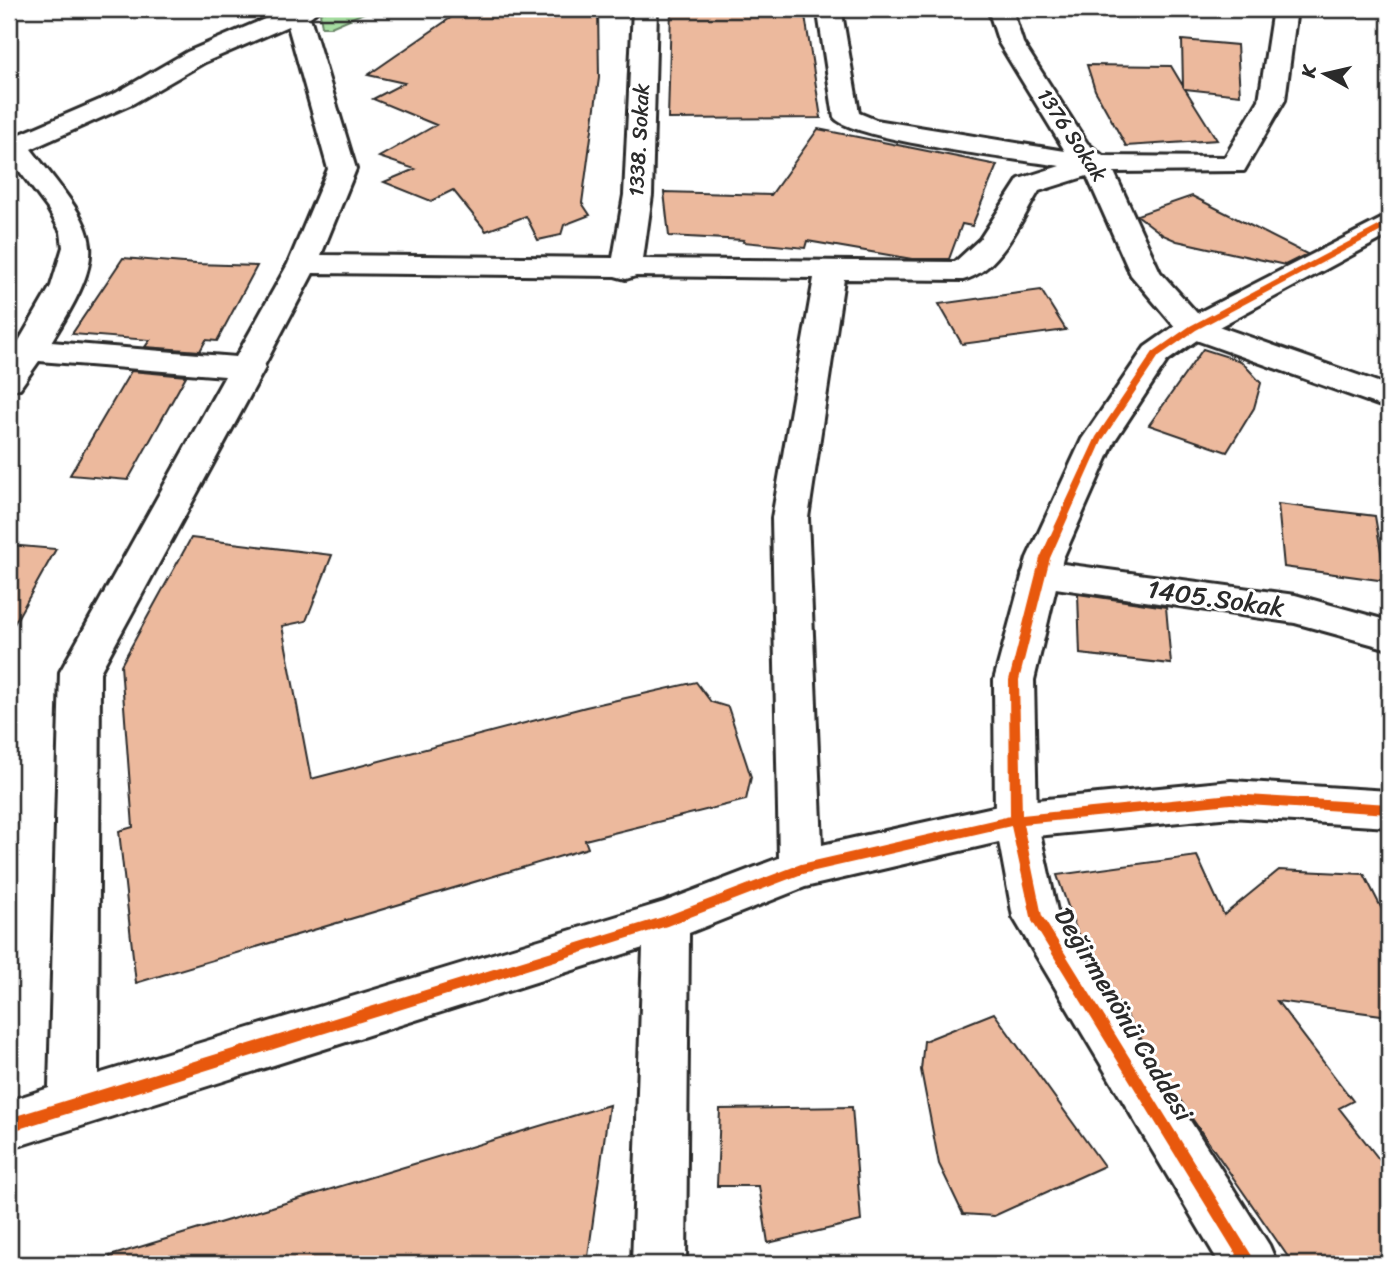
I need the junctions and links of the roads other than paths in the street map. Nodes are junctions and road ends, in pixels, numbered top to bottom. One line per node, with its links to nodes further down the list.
1 (645, 9): 10 (street, 1338. Sokak)
2 (833, 9): 7 (street)
3 (1000, 9): 7 (street, 1376 Sokak)
4 (1285, 9): 7 (street)
5 (303, 12): 6 (street); 9 (street)
6 (12, 148): 13 (street)
7 (1097, 164): 11 (street); 12 (street, 1376 Sokak)
8 (1389, 224): 12 (street, Değirmenönü Caddesi)
9 (303, 264): 10 (street); 14 (street)
10 (626, 270): 11 (street)
11 (830, 270): 21 (street)
12 (1193, 328): 16 (street); 17 (street, Değirmenönü Caddesi)
13 (30, 350): 14 (street); 15 (street)
14 (249, 368): 23 (street)
15 (9, 381)
16 (1389, 398)
17 (1041, 575): 18 (street, 1405.Sokak); 20 (street, Değirmenönü Caddesi)
18 (1389, 635)
19 (1389, 809): 20 (street)
20 (1016, 820): 21 (street); 26 (street, Değirmenönü Caddesi)
21 (801, 869): 22 (street)
22 (667, 921): 23 (street); 25 (street)
23 (73, 1106): 24 (street)
24 (9, 1125)
25 (659, 1264)
26 (1250, 1264)

